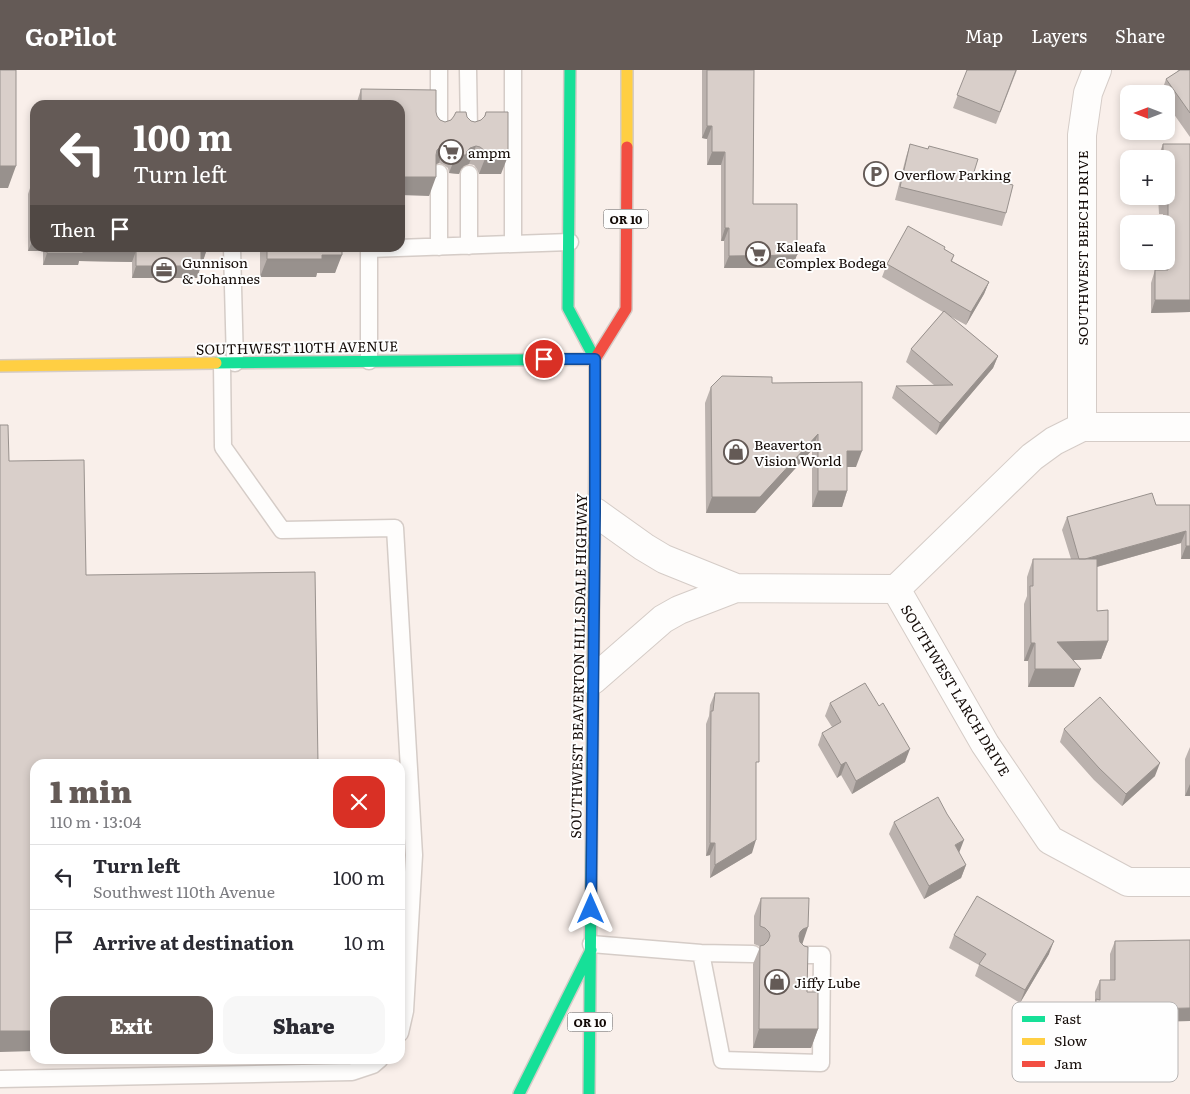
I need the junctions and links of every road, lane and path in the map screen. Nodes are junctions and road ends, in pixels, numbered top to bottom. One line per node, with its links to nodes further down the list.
1 (439, 70): 7 (lane)
2 (468, 70): 8 (lane)
3 (513, 70): 12 (lane)
4 (570, 70): 11 (main road, SOUTHWEST BEAVERTON HILLSDALE HIGHWAY / OR 10)
5 (627, 70): 18 (main road, OR 10)
6 (1097, 70): 22 (street, SOUTHWEST BEECH DRIVE)
7 (439, 130)
8 (469, 130)
9 (439, 173): 14 (lane)
10 (469, 174): 13 (lane)
11 (570, 242): 12 (lane); 18 (main road, SOUTHWEST BEAVERTON HILLSDALE HIGHWAY / OR 10)
12 (513, 244): 13 (lane)
13 (469, 246): 14 (lane)
14 (439, 247): 15 (lane)
15 (405, 248)
16 (232, 252): 20 (lane)
17 (369, 252): 19 (lane)
18 (595, 359): 19 (main road, SOUTHWEST 110TH AVENUE); 24 (main road, SOUTHWEST BEAVERTON HILLSDALE HIGHWAY / OR 10)
19 (369, 361): 20 (main road, SOUTHWEST 110TH AVENUE)
20 (228, 363): 21 (main road, SOUTHWEST 110TH AVENUE); 33 (lane)
21 (0, 366)
22 (1082, 427): 23 (street); 26 (street)
23 (1190, 427)
24 (595, 512): 25 (street); 27 (main road, SOUTHWEST BEAVERTON HILLSDALE HIGHWAY / OR 10)
25 (736, 588): 26 (street); 27 (street)
26 (896, 589): 28 (street, SOUTHWEST LARCH DRIVE)
27 (593, 680): 29 (main road, SOUTHWEST BEAVERTON HILLSDALE HIGHWAY / OR 10)
28 (1190, 882)
29 (591, 947): 30 (lane); 36 (main road); 37 (main road, SOUTHWEST BEAVERTON HILLSDALE HIGHWAY / OR 10)
30 (700, 953): 31 (lane); 32 (lane)
31 (754, 954)
32 (802, 955)
33 (405, 1011)
34 (374, 1064): 35 (lane)
35 (0, 1079)
36 (519, 1094)
37 (589, 1094)

